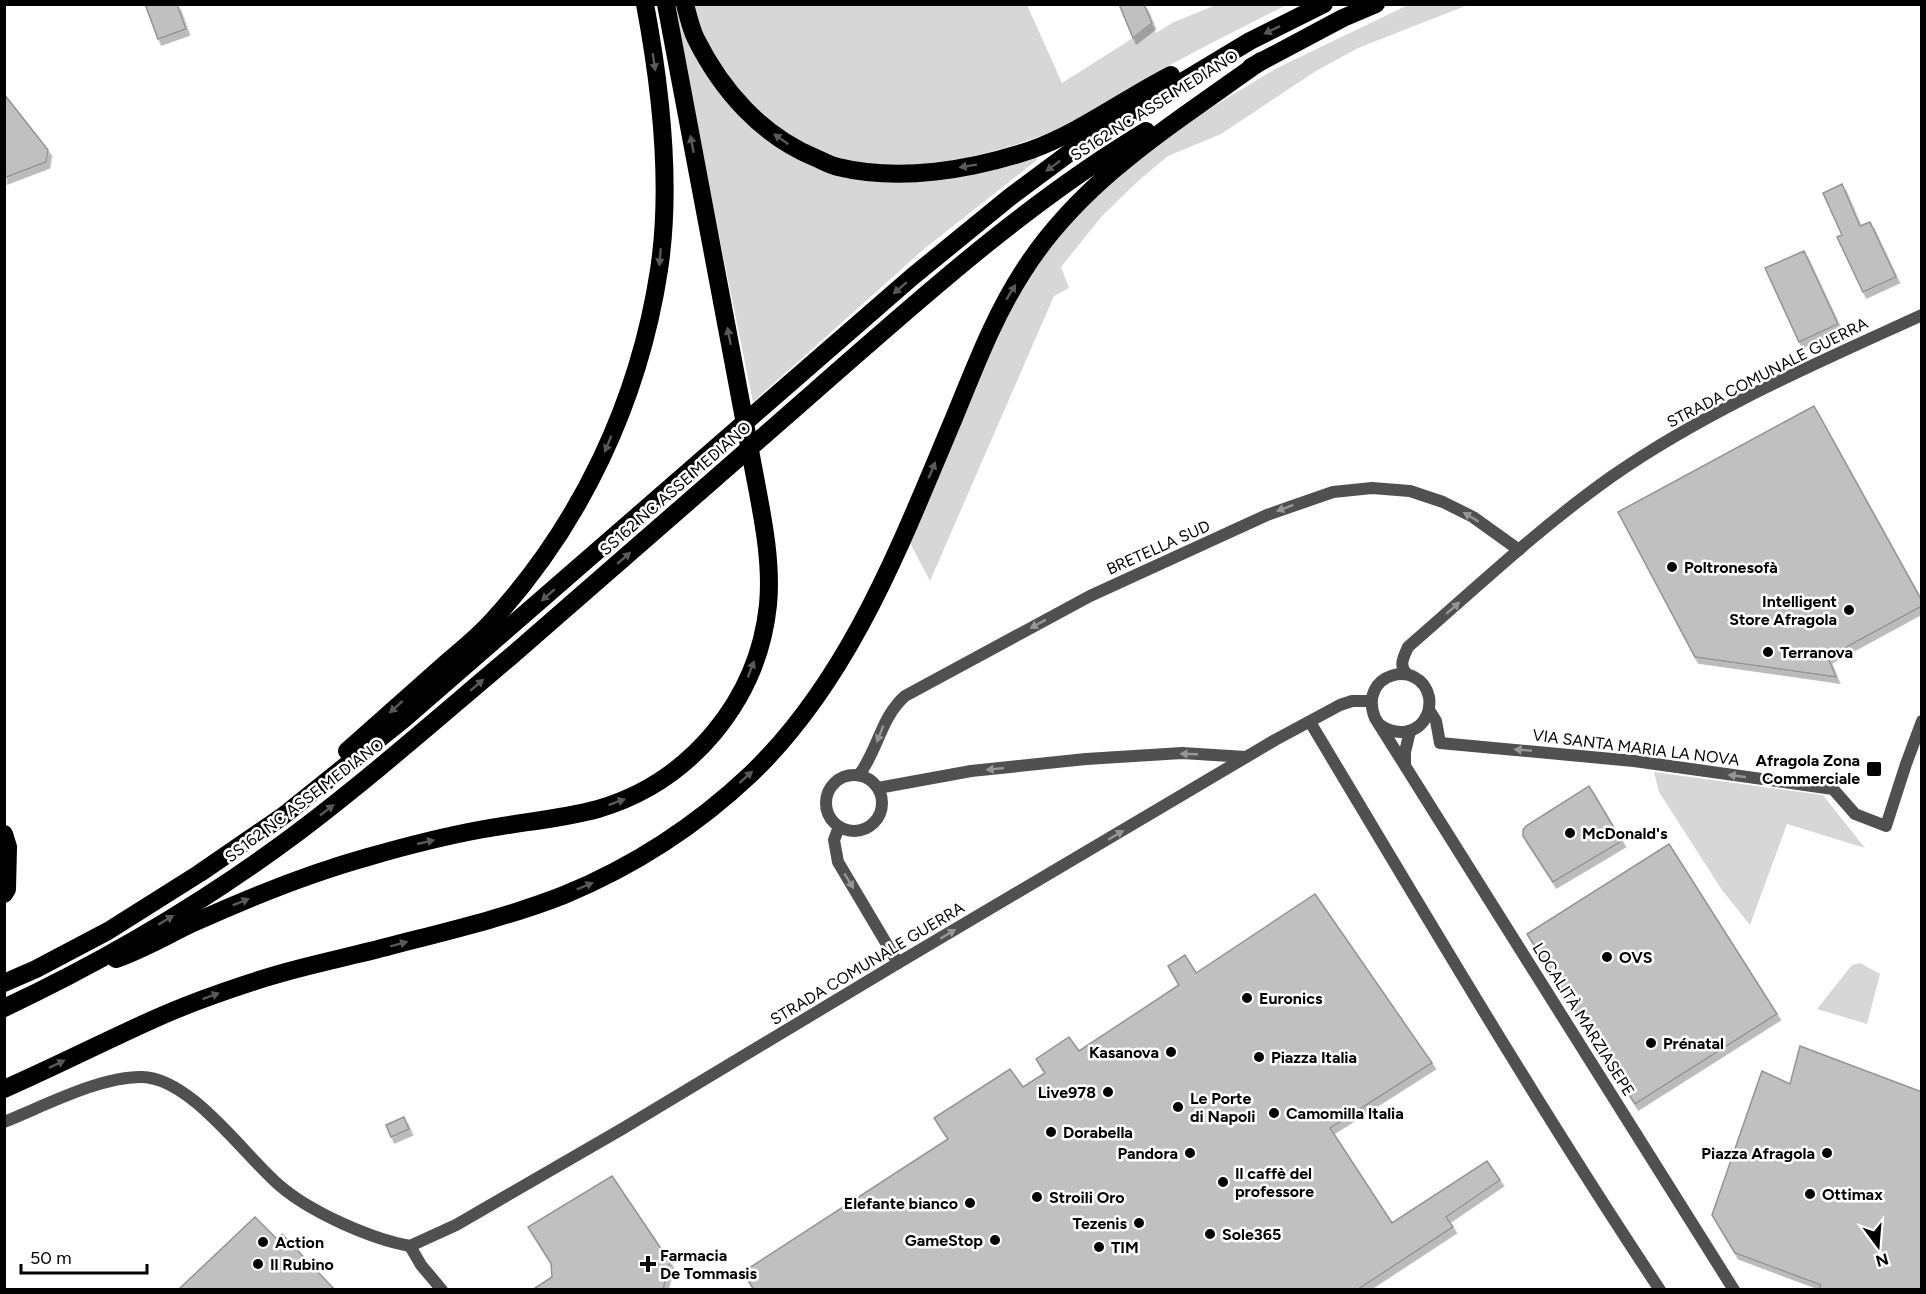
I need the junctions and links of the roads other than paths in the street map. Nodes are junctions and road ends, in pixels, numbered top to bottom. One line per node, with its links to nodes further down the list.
1 (645, 4): 21 (highway, one-way to 21)
2 (666, 4): 26 (highway, one-way to 2)
3 (685, 4): 6 (highway, one-way to 3)
4 (1324, 4): 6 (highway, SS162 NC ASSE MEDIANO, one-way to 6)
5 (1376, 4): 7 (highway, SS162 NC ASSE MEDIANO)
6 (1250, 41): 21 (highway, SS162 NC ASSE MEDIANO, one-way to 21)
7 (1261, 61): 26 (highway, SS162 NC ASSE MEDIANO, one-way to 7); 29 (highway, one-way to 7)
8 (1922, 315): 9 (street, STRADA COMUNALE GUERRA)
9 (1519, 550): 10 (street, STRADA COMUNALE GUERRA, one-way to 9); 19 (street, BRETELLA SUD, one-way to 19)
10 (1407, 674): 11 (street); 12 (street)
11 (1371, 701): 14 (street, STRADA COMUNALE GUERRA); 15 (street)
12 (1429, 710): 13 (street, VIA SANTA MARIA LA NOVA, one-way to 12); 16 (street)
13 (1922, 721)
14 (1310, 722): 17 (street, STRADA COMUNALE GUERRA); 33 (street)
15 (1380, 725): 16 (street); 18 (street, LOCALITÀ MARZIASEPE)
16 (1410, 731): 18 (street)
17 (1247, 757): 20 (street, one-way to 20); 25 (street, STRADA COMUNALE GUERRA, one-way to 17)
18 (1405, 765): 34 (street, LOCALITÀ MARZIASEPE)
19 (859, 775): 20 (street); 22 (street)
20 (878, 788): 22 (street)
21 (283, 816): 27 (highway, SS162 NC ASSE MEDIANO)
22 (839, 827): 25 (street, one-way to 25)
23 (4, 834): 24 (highway)
24 (4, 894)
25 (898, 963): 31 (street, STRADA COMUNALE GUERRA)
26 (72, 975): 28 (highway, SS162 NC ASSE MEDIANO)
27 (4, 983)
28 (4, 1008)
29 (4, 1089)
30 (4, 1122): 31 (street)
31 (410, 1246): 32 (street)
32 (442, 1290)
33 (1660, 1290)
34 (1734, 1290)

